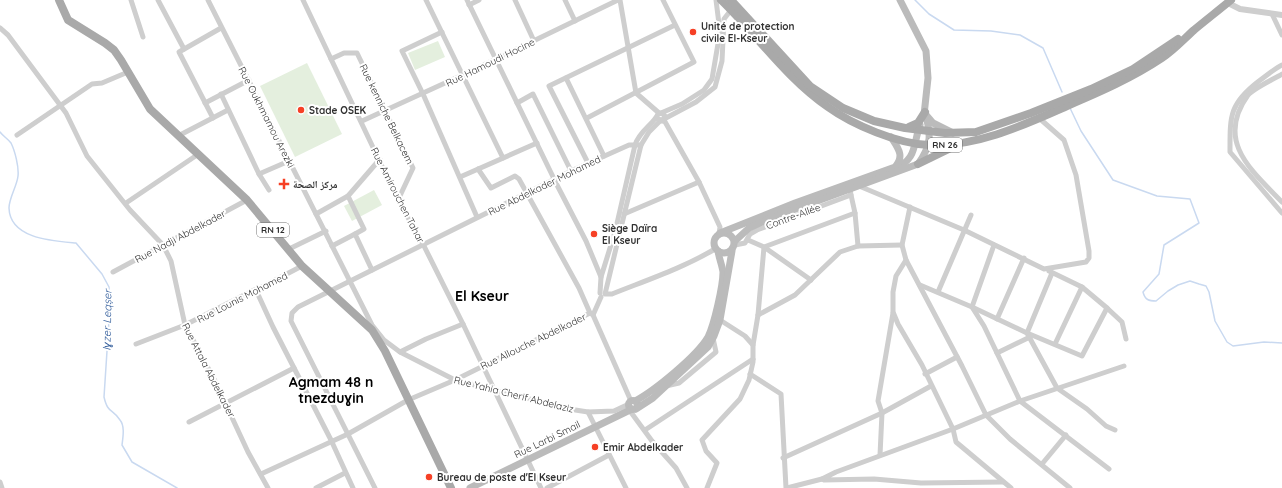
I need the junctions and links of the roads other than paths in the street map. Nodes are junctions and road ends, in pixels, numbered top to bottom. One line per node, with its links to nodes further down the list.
1 (59, 0): 35 (main road, RN 12)
2 (131, 0): 28 (street)
3 (158, 0): 31 (street)
4 (208, 0): 24 (street, Rue Oukhmamou Arezki)
5 (303, 0): 32 (street, Rue Amirouchen Tahar)
6 (426, 0): 26 (street)
7 (479, 0): 17 (street)
8 (515, 0): 29 (street)
9 (565, 0): 21 (street)
10 (619, 0): 21 (street, Rue Hamoudi Hocine); 30 (street)
11 (663, 0): 22 (street)
12 (716, 0): 49 (street)
13 (721, 0): 18 (main road, RN 26)
14 (731, 0): 54 (main road, RN 26)
15 (900, 0): 48 (main road)
16 (1229, 1): 19 (street); 25 (main road, RN 26)
17 (468, 3): 33 (street)
18 (731, 10): 49 (street); 60 (main road, RN 26)
19 (1272, 14): 20 (street); 27 (street)
20 (1281, 17)
21 (575, 21): 29 (street, Rue Hamoudi Hocine)
22 (675, 25): 30 (street); 40 (street)
23 (0, 28): 45 (street, Rue Attala Abdelkader)
24 (221, 28): 31 (street); 39 (street, Rue Oukhmamou Arezki)
25 (1193, 31): 52 (main road, RN 26); 57 (main road, RN 26)
26 (442, 32): 37 (street); 42 (street)
27 (1282, 35)
28 (143, 37)
29 (534, 40): 33 (street, Rue Hamoudi Hocine)
30 (628, 48): 38 (street); 40 (street)
31 (184, 49): 43 (street)
32 (331, 59): 47 (street, Rue kenniche Belkacem); 53 (street, Rue Amirouchen Tahar)
33 (496, 59): 37 (street, Rue Hamoudi Hocine); 44 (street)
34 (1282, 65): 90 (street)
35 (128, 72): 45 (street); 59 (main road, RN 12)
36 (1282, 74): 87 (street)
37 (464, 75): 42 (street, Rue Hamoudi Hocine); 68 (street)
38 (566, 78): 51 (street); 71 (street)
39 (249, 80): 41 (street); 70 (street, Rue Oukhmamou Arezki)
40 (636, 92): 49 (street); 51 (street)
41 (221, 94): 43 (street); 46 (street)
42 (423, 94): 47 (street, Rue Hamoudi Hocine); 77 (street)
43 (205, 103): 50 (street)
44 (517, 103): 61 (street); 75 (street)
45 (60, 106): 58 (street); 88 (street, Rue Attala Abdelkader)
46 (228, 110): 50 (street); 76 (street)
47 (385, 110): 53 (street, Rue Hamoudi Hocine); 86 (street, Rue kenniche Belkacem)
48 (925, 112): 54 (main road); 55 (main road); 56 (main road); 57 (main road)
49 (661, 117): 64 (street); 79 (street)
50 (213, 118): 59 (street)
51 (587, 118): 67 (street)
52 (1039, 118): 62 (main road, RN 26); 114 (street)
53 (362, 121): 69 (street, Rue Amirouchen Tahar)
54 (905, 128): 55 (main road, RN 26)
55 (919, 129): 56 (main road, RN 26); 63 (main road, RN 26)
56 (930, 131): 57 (main road, RN 26); 65 (main road, RN 26)
57 (953, 133)
58 (17, 135)
59 (178, 136): 66 (main road, RN 12)
60 (891, 137): 63 (main road, RN 26); 73 (main road)
61 (537, 143): 68 (street); 78 (street)
62 (962, 143): 65 (main road, RN 26); 72 (main road)
63 (915, 144): 65 (main road, RN 26); 73 (main road)
64 (638, 145): 67 (street, Rue Abdelkader Mohamed); 92 (street); 118 (street)
65 (929, 146): 72 (main road)
66 (197, 155): 85 (main road, RN 12); 88 (street)
67 (604, 156): 71 (street, Rue Abdelkader Mohamed)
68 (503, 158): 74 (street)
69 (380, 159): 84 (street); 86 (street, Rue Amirouchen Tahar)
70 (289, 161): 76 (street); 91 (street, Rue Oukhmamou Arezki)
71 (588, 163): 75 (street, Rue Abdelkader Mohamed)
72 (918, 164): 80 (main road)
73 (893, 168): 99 (main road)
74 (478, 169): 77 (street); 83 (street)
75 (571, 171): 78 (street, Rue Abdelkader Mohamed)
76 (259, 174): 81 (street)
77 (460, 177): 95 (street)
78 (555, 180): 83 (street, Rue Abdelkader Mohamed); 118 (street)
79 (699, 182): 92 (street); 99 (street)
80 (859, 186): 82 (main road); 89 (street)
81 (270, 190)
82 (850, 192): 93 (street); 100 (street, Contre-Allée); 106 (main road)
83 (527, 193): 95 (street, Rue Abdelkader Mohamed); 129 (street)
84 (348, 196): 91 (street); 98 (street)
85 (247, 200): 102 (street, Rue Nadji Abdelkader); 109 (main road, RN 12)
86 (398, 200): 101 (street, Rue Amirouchen Tahar)
87 (1282, 202)
88 (126, 203): 102 (street, Rue Attala Abdelkader)
89 (910, 207): 96 (street); 103 (street)
90 (1282, 213)
91 (316, 214): 97 (street, Rue Oukhmamou Arezki)
92 (624, 214): 125 (street)
93 (855, 214): 107 (street); 108 (street)
94 (971, 215): 96 (street)
95 (477, 217): 101 (street, Rue Abdelkader Mohamed)
96 (964, 230): 104 (street); 124 (street)
97 (326, 231): 105 (street, Rue Oukhmamou Arezki); 109 (street)
98 (355, 234): 105 (street); 115 (street)
99 (719, 234): 106 (main road); 110 (main road)
100 (748, 240): 106 (street, Contre-Allée); 108 (street)
101 (423, 244): 115 (street, Rue Abdelkader Mohamed); 133 (street, Rue Amirouchen Tahar)
102 (163, 245): 116 (street, Rue Nadji Abdelkader); 134 (street, Rue Attala Abdelkader)
103 (902, 245): 107 (street); 112 (street)
104 (994, 245): 111 (street); 126 (street)
105 (332, 246): 120 (street, Rue Oukhmamou Arezki)
106 (734, 246): 110 (main road); 132 (main road)
107 (858, 246): 119 (street)
108 (764, 247): 119 (street); 130 (street)
109 (289, 249): 113 (main road, RN 12)
110 (716, 250): 125 (street); 157 (main road)
111 (1024, 258): 114 (street); 131 (street)
112 (906, 260): 121 (street); 128 (street)
113 (302, 266): 123 (main road, RN 12); 134 (street, Rue Lounis Mohamed); 147 (street)
114 (1044, 269): 117 (street)
115 (372, 270): 120 (street, Rue Abdelkader Mohamed)
116 (113, 272)
117 (1052, 273): 122 (street); 135 (street)
118 (601, 277): 125 (street)
119 (811, 280): 130 (street)
120 (351, 282): 123 (street, Rue Abdelkader Mohamed); 137 (street, Rue Oukhmamou Arezki)
121 (920, 285): 124 (street); 143 (street)
122 (1082, 287): 127 (street); 139 (street)
123 (330, 292): 154 (main road, RN 12); 166 (street, Rue Abdelkader Mohamed)
124 (938, 292): 126 (street)
125 (602, 295): 129 (street)
126 (972, 306): 131 (street); 142 (street)
127 (1107, 308): 136 (street); 139 (street)
128 (893, 312): 149 (street); 159 (street)
129 (591, 314): 145 (street, Rue Allouche Abdelkader); 157 (street)
130 (758, 315): 140 (street)
131 (997, 319): 135 (street)
132 (720, 320): 140 (street); 157 (main road)
133 (463, 324): 141 (street); 145 (street, Rue Amirouchen Tahar)
134 (185, 325): 138 (street, Rue Lounis Mohamed); 156 (street, Rue Attala Abdelkader)
135 (1028, 335): 139 (street); 142 (street); 152 (street)
136 (1126, 339)
137 (384, 340): 141 (street, Rue Yahia Cherif Abdelaziz)
138 (136, 344)
139 (1054, 344)
140 (753, 345): 144 (street)
141 (400, 352): 150 (street, Rue Yahia Cherif Abdelaziz)
142 (997, 353): 155 (street)
143 (957, 357): 149 (street); 160 (street)
144 (753, 359): 148 (street); 164 (street)
145 (483, 365): 150 (street, Rue Allouche Abdelkader); 153 (street, Rue Amirouchen Tahar)
146 (1124, 366): 152 (street)
147 (294, 368): 156 (street); 168 (street)
148 (750, 374): 171 (street); 192 (street)
149 (925, 374): 151 (street)
150 (455, 380): 153 (street, Rue Yahia Cherif Abdelaziz); 154 (street, Rue Allouche Abdelkader)
151 (931, 386): 159 (street); 163 (street)
152 (1057, 388): 155 (street); 165 (street)
153 (495, 390): 158 (street, Rue Yahia Cherif Abdelaziz); 172 (street, Rue Amirouchen Tahar)
154 (408, 400): 166 (street, Rue Allouche Abdelkader); 186 (main road, RN 12)
155 (1020, 401): 160 (street); 167 (street)
156 (226, 404): 161 (street); 176 (street, Rue Attala Abdelkader)
157 (632, 406): 158 (street, Rue Yahia Cherif Abdelaziz); 162 (main road, Rue Larbi Smail); 164 (street)
158 (588, 412): 162 (street)
159 (882, 413): 170 (street); 171 (street)
160 (986, 415): 163 (street); 173 (street)
161 (189, 422)
162 (595, 427): 169 (street); 172 (main road, Rue Larbi Smail)
163 (954, 429): 170 (street); 180 (street)
164 (645, 430): 191 (street)
165 (1115, 430)
166 (348, 434): 168 (street, Rue Allouche Abdelkader); 185 (street)
167 (1066, 435): 173 (street); 174 (street)
168 (331, 440): 175 (street); 176 (street, Rue Allouche Abdelkader)
169 (609, 455): 189 (street); 190 (street)
170 (880, 456): 177 (street)
171 (784, 458): 193 (street)
172 (528, 460): 187 (main road, Rue Larbi Smail); 188 (street, Rue Amirouchen Tahar)
173 (1042, 464): 196 (street)
174 (1109, 469)
175 (345, 473): 183 (street); 184 (street)
176 (261, 474): 182 (street, Rue Attala Abdelkader)
177 (822, 479): 179 (street); 193 (street)
178 (0, 482): 181 (street)
179 (891, 482): 180 (street); 194 (street)
180 (1003, 482): 195 (street)
181 (2, 488)
182 (268, 488)
183 (316, 488)
184 (353, 488)
185 (375, 488)
186 (451, 488)
187 (470, 488)
188 (541, 488)
189 (547, 488)
190 (626, 488)
191 (687, 488)
192 (707, 488)
193 (786, 488)
194 (896, 488)
195 (1011, 488)
196 (1070, 488)

